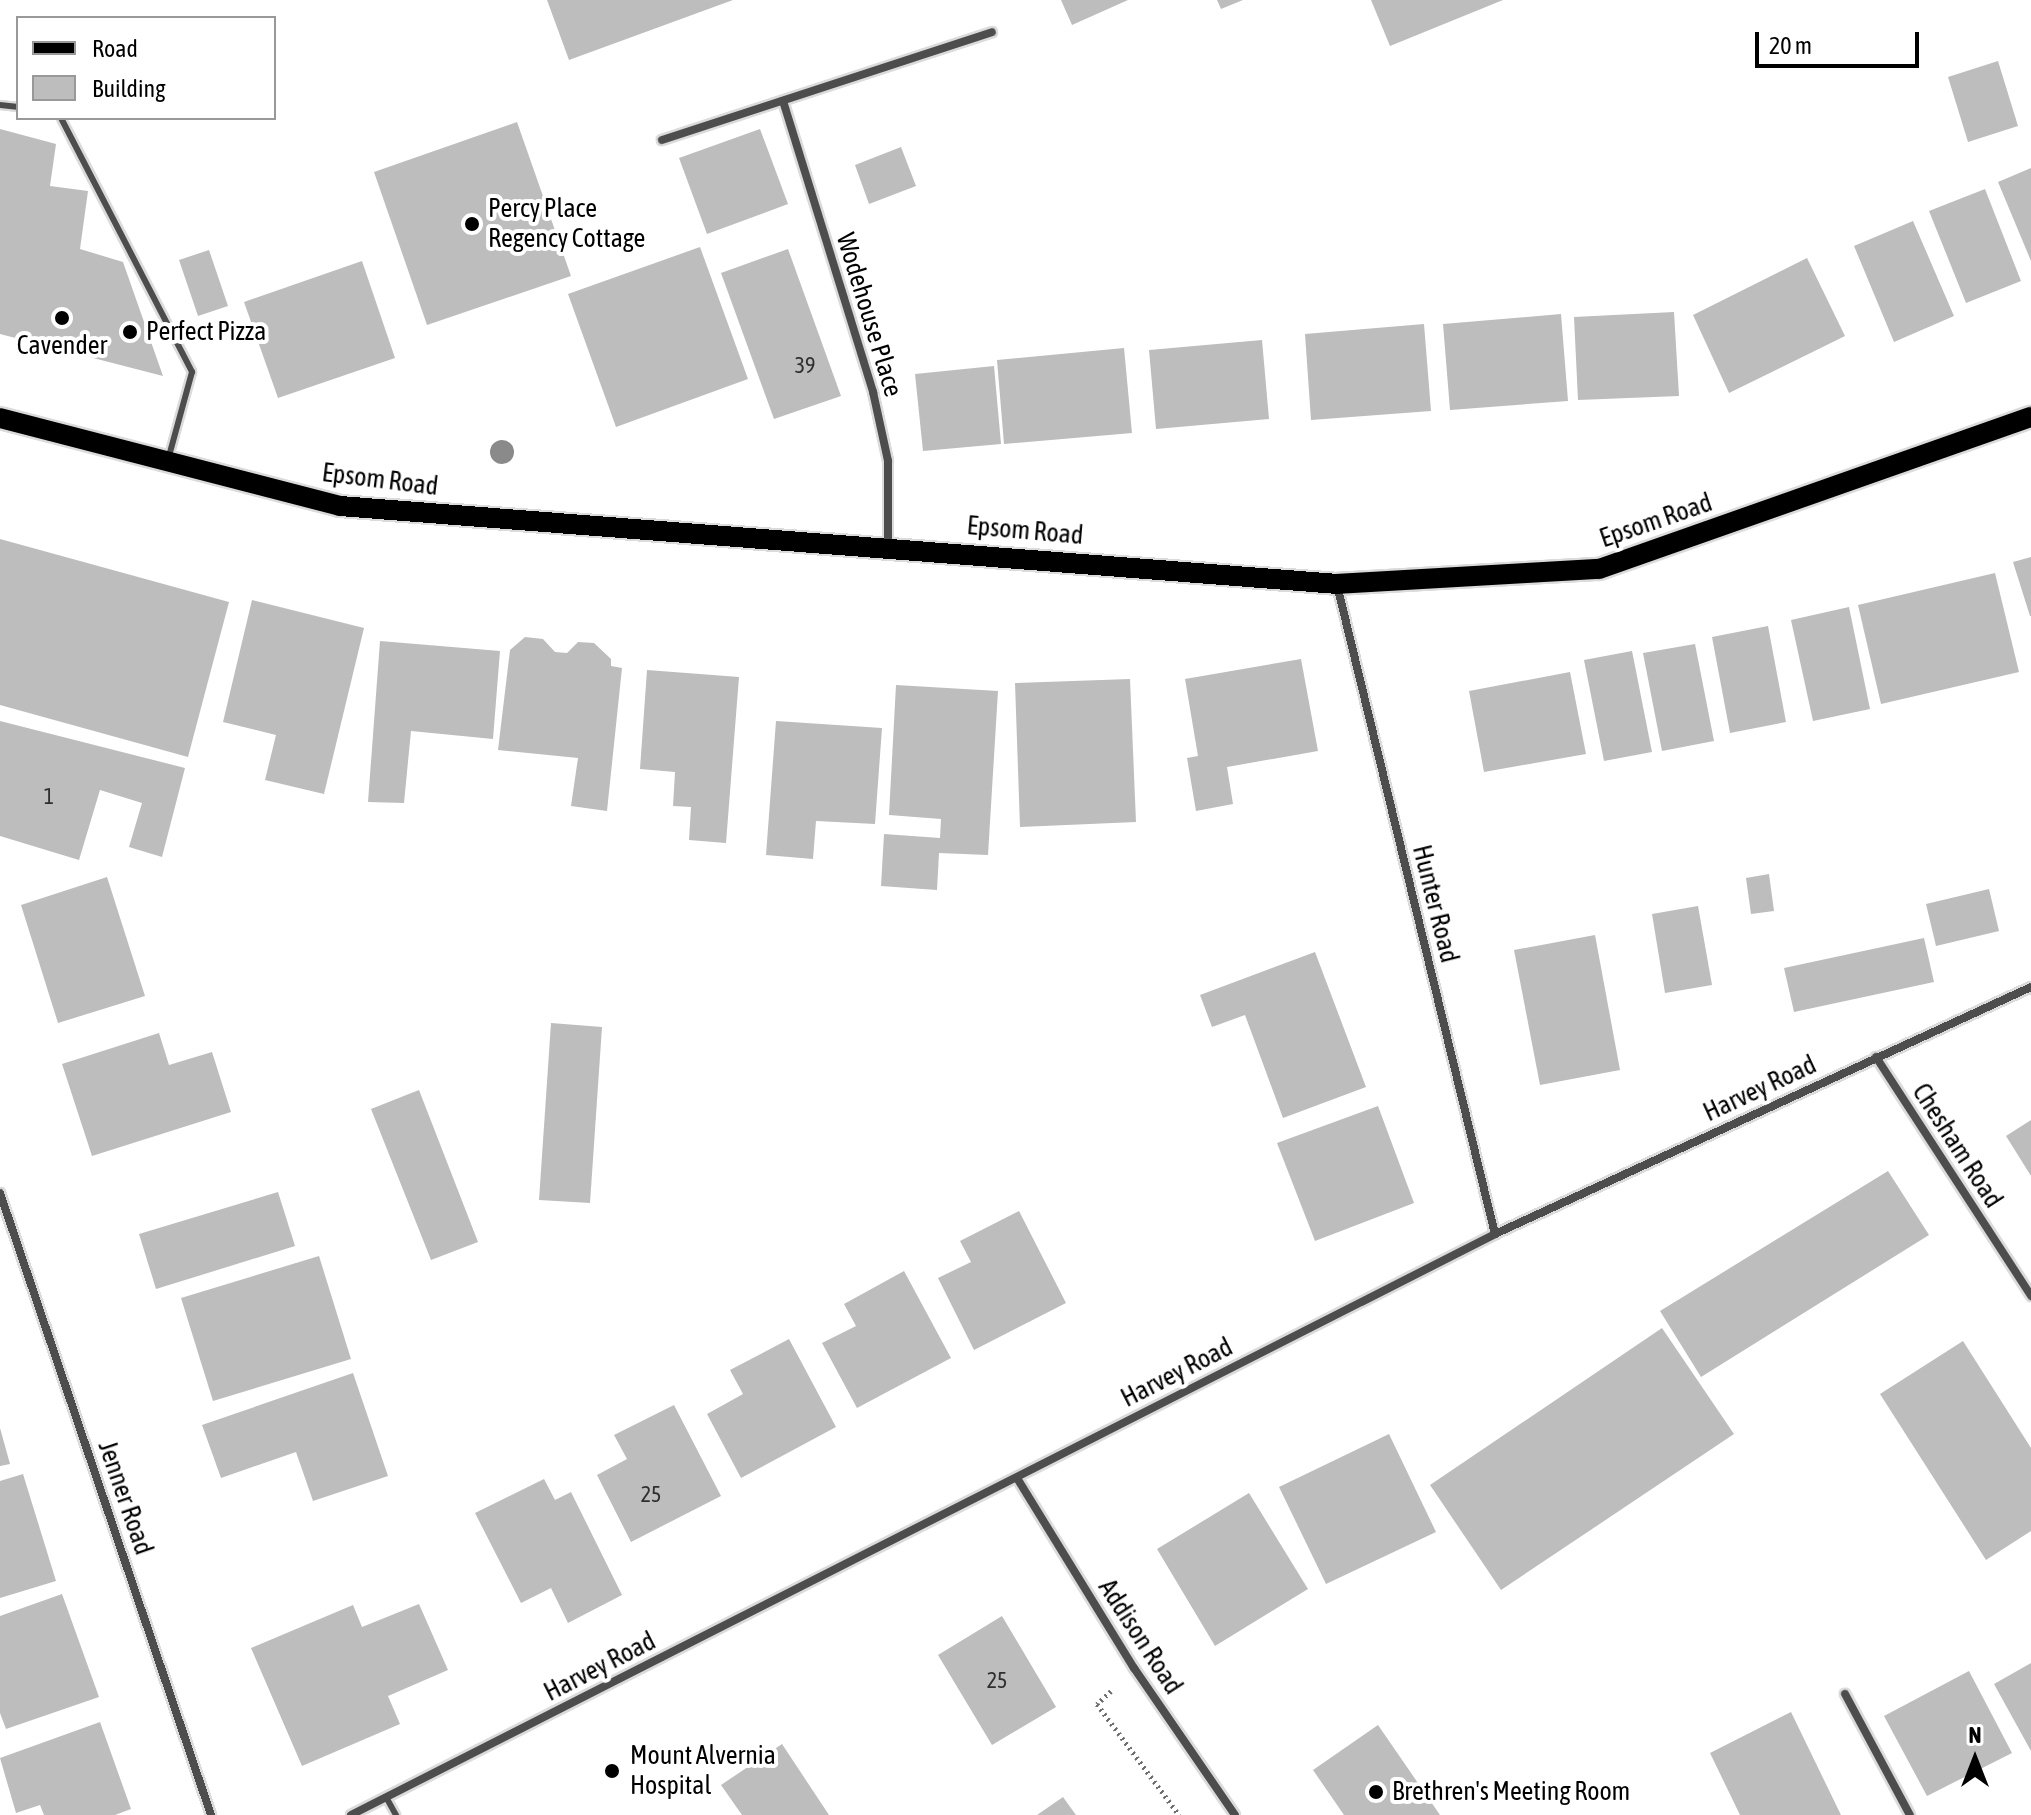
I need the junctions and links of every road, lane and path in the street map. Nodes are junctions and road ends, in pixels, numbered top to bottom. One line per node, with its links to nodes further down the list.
1 (992, 32): 2 (street)
2 (783, 101): 4 (street); 8 (street, Wodehouse Place)
3 (62, 120): 7 (lane)
4 (662, 140)
5 (2031, 417): 9 (main road, Epsom Road)
6 (0, 418): 7 (main road, Epsom Road)
7 (168, 461): 8 (main road, Epsom Road)
8 (888, 546): 9 (main road, Epsom Road)
9 (1337, 584): 13 (street, Hunter Road)
10 (2031, 987): 11 (street, Harvey Road)
11 (1876, 1057): 13 (street, Harvey Road); 14 (street, Chesham Road)
12 (0, 1193): 19 (street, Jenner Road)
13 (1495, 1234): 15 (street, Harvey Road)
14 (2031, 1296)
15 (1017, 1478): 16 (street, Addison Road); 18 (street, Harvey Road)
16 (1134, 1668): 22 (path); 23 (street, Addison Road)
17 (1845, 1694): 24 (street)
18 (386, 1797): 20 (street, Harvey Road); 21 (lane)
19 (211, 1815)
20 (351, 1815)
21 (396, 1815)
22 (1179, 1815)
23 (1235, 1815)
24 (1910, 1815)

